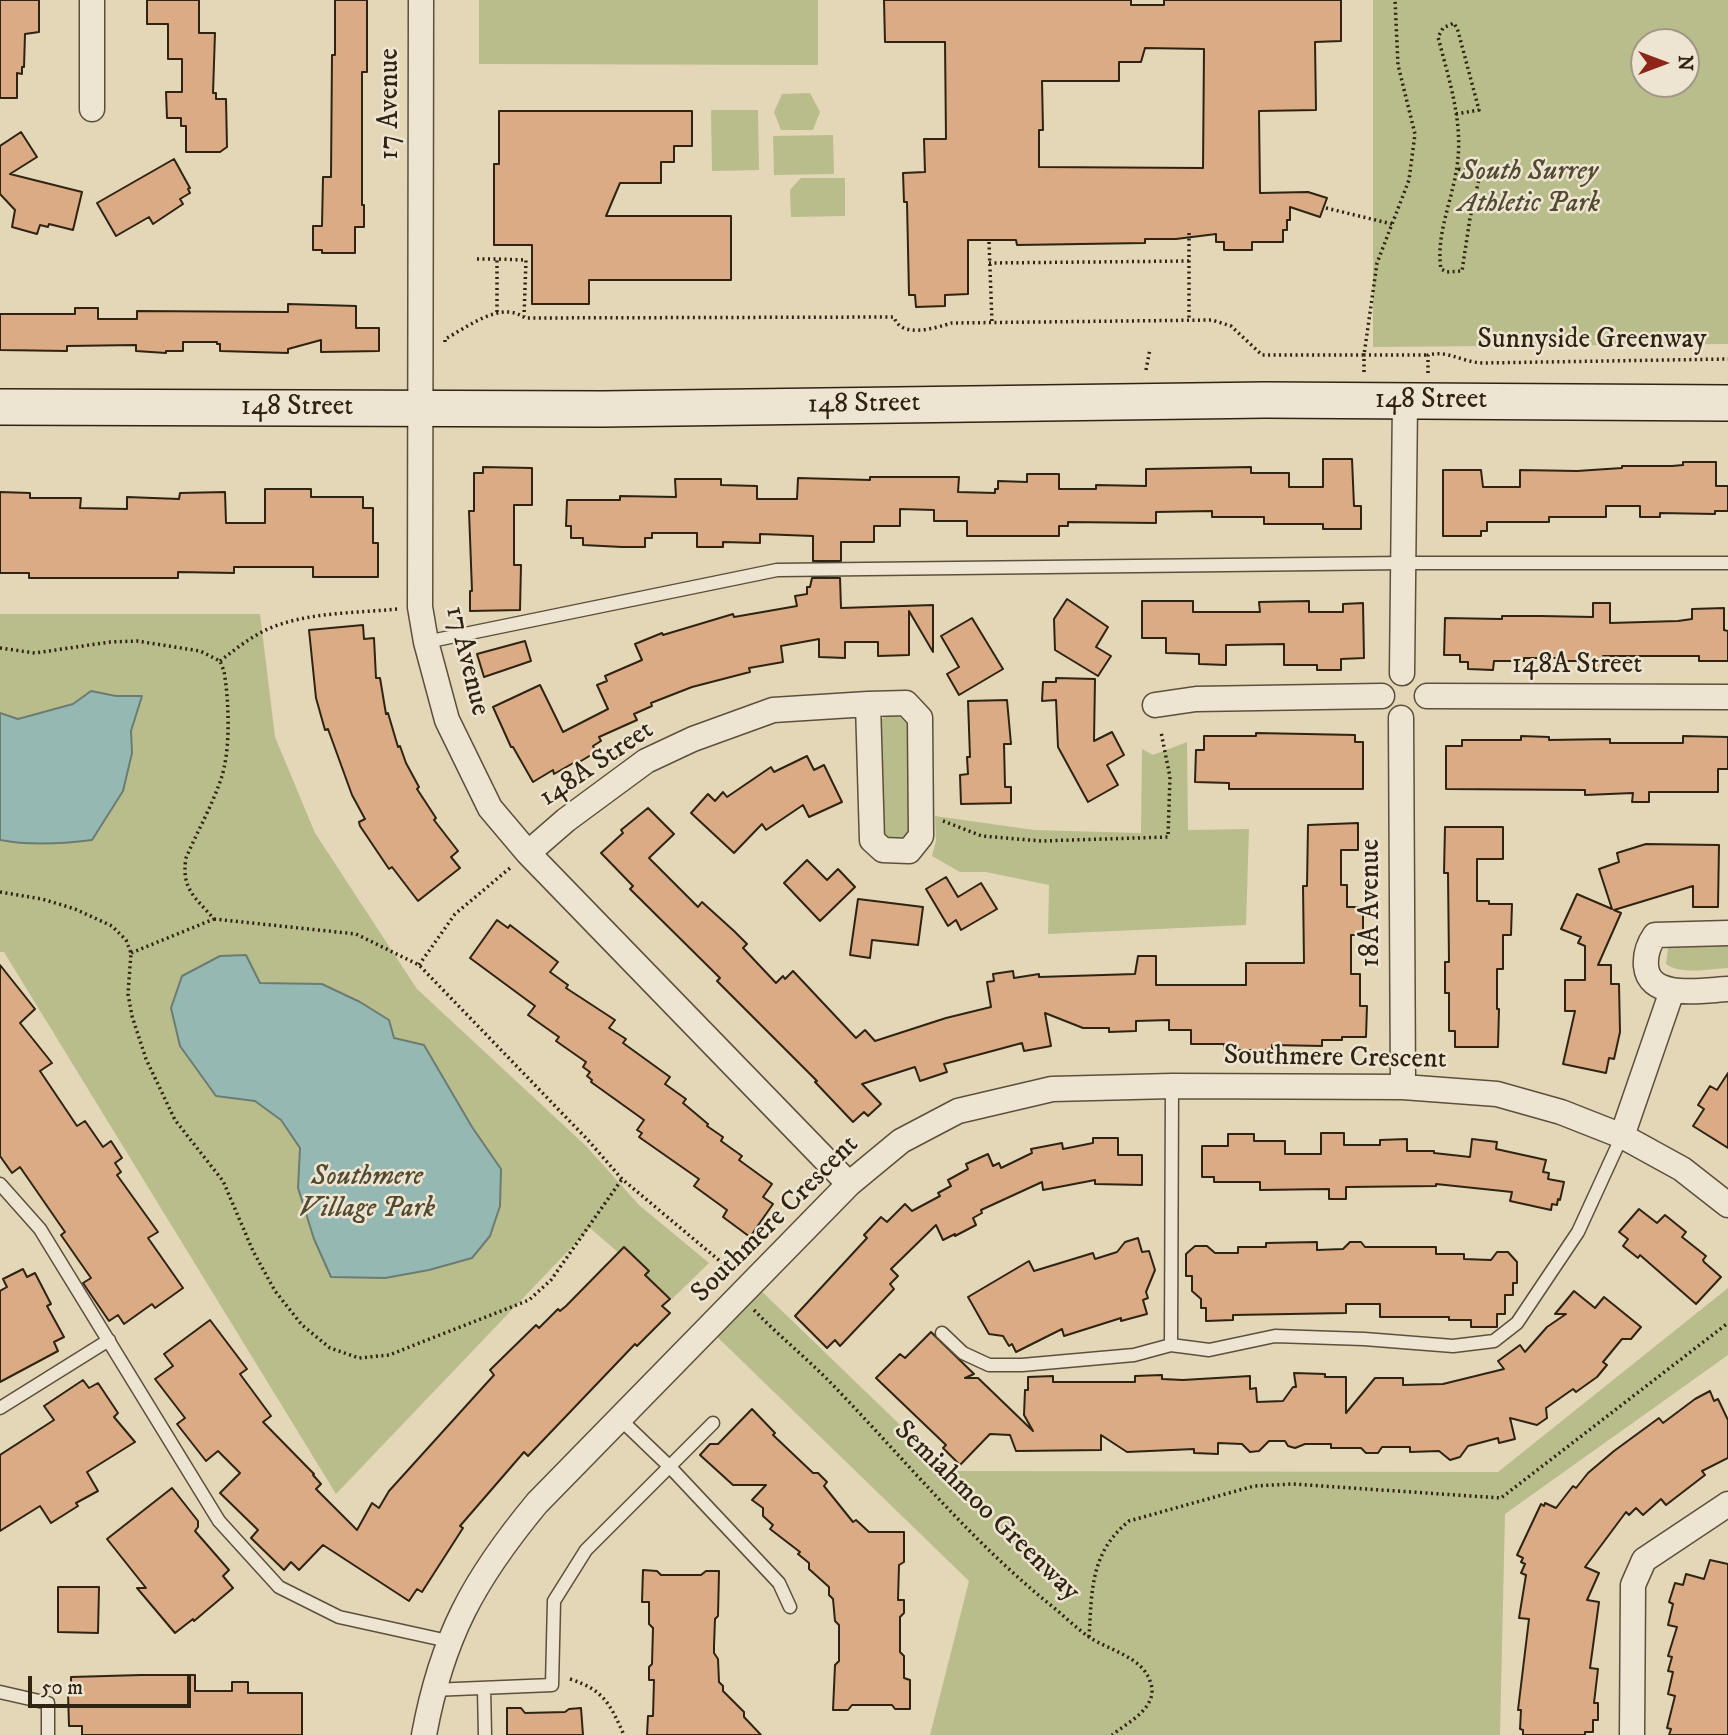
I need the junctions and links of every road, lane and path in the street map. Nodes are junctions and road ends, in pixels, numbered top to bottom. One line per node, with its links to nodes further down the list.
1 (92, 0): 4 (street)
2 (421, 0): 30 (street, 17 Avenue)
3 (1395, 0): 8 (path)
4 (92, 109)
5 (1456, 114): 5 (path); 6 (path)
6 (1456, 169): 6 (path)
7 (1326, 208): 8 (path)
8 (1392, 224): 21 (path)
9 (1189, 233): 13 (path)
10 (989, 242): 14 (path)
11 (477, 259): 12 (path)
12 (498, 259): 15 (path); 16 (path)
13 (1189, 261): 14 (path); 17 (path)
14 (989, 263): 18 (path)
15 (498, 312): 16 (path); 20 (path)
16 (524, 316): 18 (path, Sunnyside Greenway)
17 (1189, 320): 18 (path, Sunnyside Greenway); 21 (path, Sunnyside Greenway)
18 (992, 322)
19 (1150, 349): 26 (path)
20 (445, 351)
21 (1364, 355): 22 (path, Sunnyside Greenway); 24 (path)
22 (1428, 355): 23 (path, Sunnyside Greenway); 25 (path)
23 (1728, 359)
24 (1364, 367)
25 (1428, 368)
26 (1146, 370)
27 (1405, 401): 28 (main road, 148 Street); 30 (main road, 148 Street); 32 (street)
28 (1728, 403)
29 (0, 407): 30 (main road, 148 Street)
30 (419, 408): 33 (street, 17 Avenue)
31 (1728, 563): 32 (lane)
32 (1404, 564): 34 (lane); 37 (street)
33 (420, 607): 34 (street, 17 Avenue); 36 (path)
34 (426, 642): 46 (street, 17 Avenue)
35 (0, 648): 36 (path)
36 (220, 661): 48 (path)
37 (1402, 673): 38 (street); 39 (street)
38 (1382, 696): 42 (street); 43 (street)
39 (1427, 696): 40 (street, 148A Street); 43 (street)
40 (1728, 696)
41 (868, 704): 45 (street, 148A Street); 45 (street, 148A Street); 46 (street, 148A Street)
42 (1155, 705)
43 (1401, 718): 55 (street, 18A Avenue)
44 (1161, 732): 45 (path)
45 (922, 813)
46 (528, 853): 51 (path); 59 (street, 17 Avenue)
47 (0, 892): 50 (path)
48 (214, 919): 50 (path); 51 (path)
49 (1728, 933): 53 (street)
50 (131, 953): 57 (path)
51 (419, 965): 57 (path)
52 (1728, 989): 53 (street)
53 (1672, 990): 56 (street)
54 (1172, 1086): 55 (street, Southmere Crescent); 59 (street, Southmere Crescent); 66 (lane)
55 (1403, 1087): 56 (street, Southmere Crescent)
56 (1622, 1136): 60 (street, Southmere Crescent); 66 (lane)
57 (622, 1179): 61 (path)
58 (0, 1184): 65 (lane)
59 (849, 1184): 68 (street, Southmere Crescent)
60 (1728, 1205)
61 (726, 1281)
62 (752, 1308): 73 (path, Semiahmoo Greenway)
63 (1728, 1323): 73 (path)
64 (942, 1333): 66 (lane)
65 (109, 1340): 67 (lane); 74 (lane)
66 (1171, 1345)
67 (0, 1408)
68 (620, 1419): 70 (lane); 74 (street, Southmere Crescent)
69 (713, 1423): 70 (lane)
70 (670, 1467): 72 (lane); 75 (lane)
71 (1728, 1504): 84 (street)
72 (790, 1607)
73 (1089, 1637): 83 (path, Semiahmoo Greenway)
74 (448, 1642): 77 (street, Southmere Crescent)
75 (552, 1675): 76 (lane); 82 (path)
76 (484, 1688): 77 (lane); 81 (lane)
77 (432, 1690): 80 (street, Southmere Crescent)
78 (0, 1692): 79 (lane)
79 (48, 1735)
80 (424, 1735)
81 (485, 1735)
82 (624, 1735)
83 (1112, 1735)
84 (1632, 1735)

